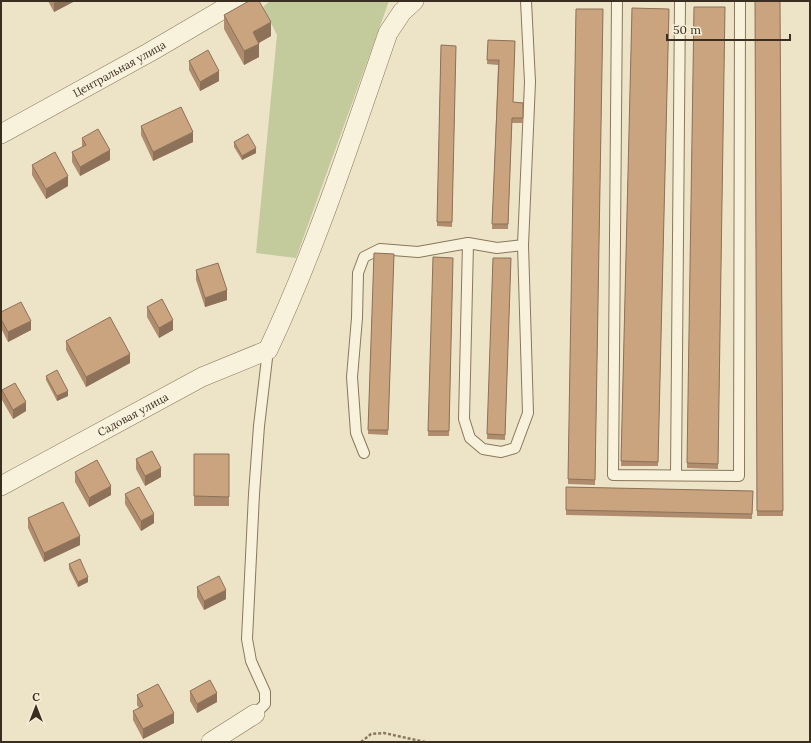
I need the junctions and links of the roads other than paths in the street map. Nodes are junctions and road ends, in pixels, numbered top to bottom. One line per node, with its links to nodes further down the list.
1 (237, 1): 7 (street, Центральная улица)
2 (414, 1): 10 (street)
3 (526, 1): 9 (lane)
4 (617, 1): 12 (lane)
5 (680, 1): 12 (lane)
6 (740, 1): 12 (lane)
7 (1, 134)
8 (468, 243): 9 (lane); 9 (lane); 11 (lane)
9 (523, 245)
10 (268, 350): 13 (street, Садовая улица); 14 (lane)
11 (364, 453)
12 (676, 475)
13 (1, 486)
14 (255, 714): 15 (street)
15 (210, 742)

